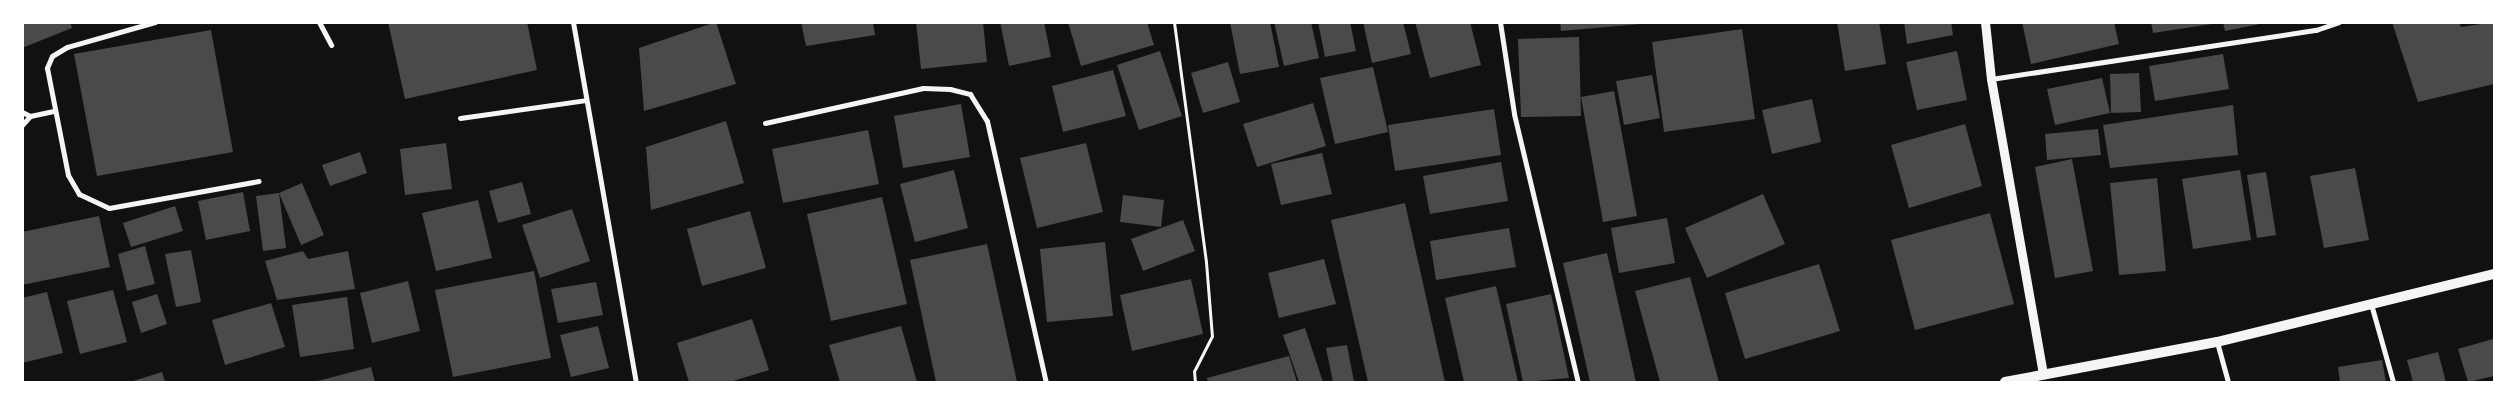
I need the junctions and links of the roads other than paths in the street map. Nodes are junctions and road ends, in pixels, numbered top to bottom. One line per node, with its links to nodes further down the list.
1 (156, 22): 10 (street)
2 (319, 22): 7 (street)
3 (572, 22): 9 (street)
4 (1500, 22): 23 (street)
5 (1985, 22): 8 (street)
6 (2339, 22): 8 (street)
7 (331, 45)
8 (1991, 79): 20 (street)
9 (586, 100): 13 (street); 21 (street)
10 (53, 111): 12 (street); 16 (street)
11 (22, 112): 12 (street)
12 (30, 116): 15 (street)
13 (460, 118)
14 (765, 123): 22 (street)
15 (22, 125)
16 (259, 181)
17 (2494, 274): 18 (main road)
18 (2371, 304): 19 (main road); 26 (street)
19 (2217, 342): 20 (main road); 25 (street)
20 (2043, 373): 24 (main road)
21 (636, 382)
22 (1046, 382)
23 (1578, 382)
24 (2005, 382)
25 (2228, 382)
26 (2393, 382)

